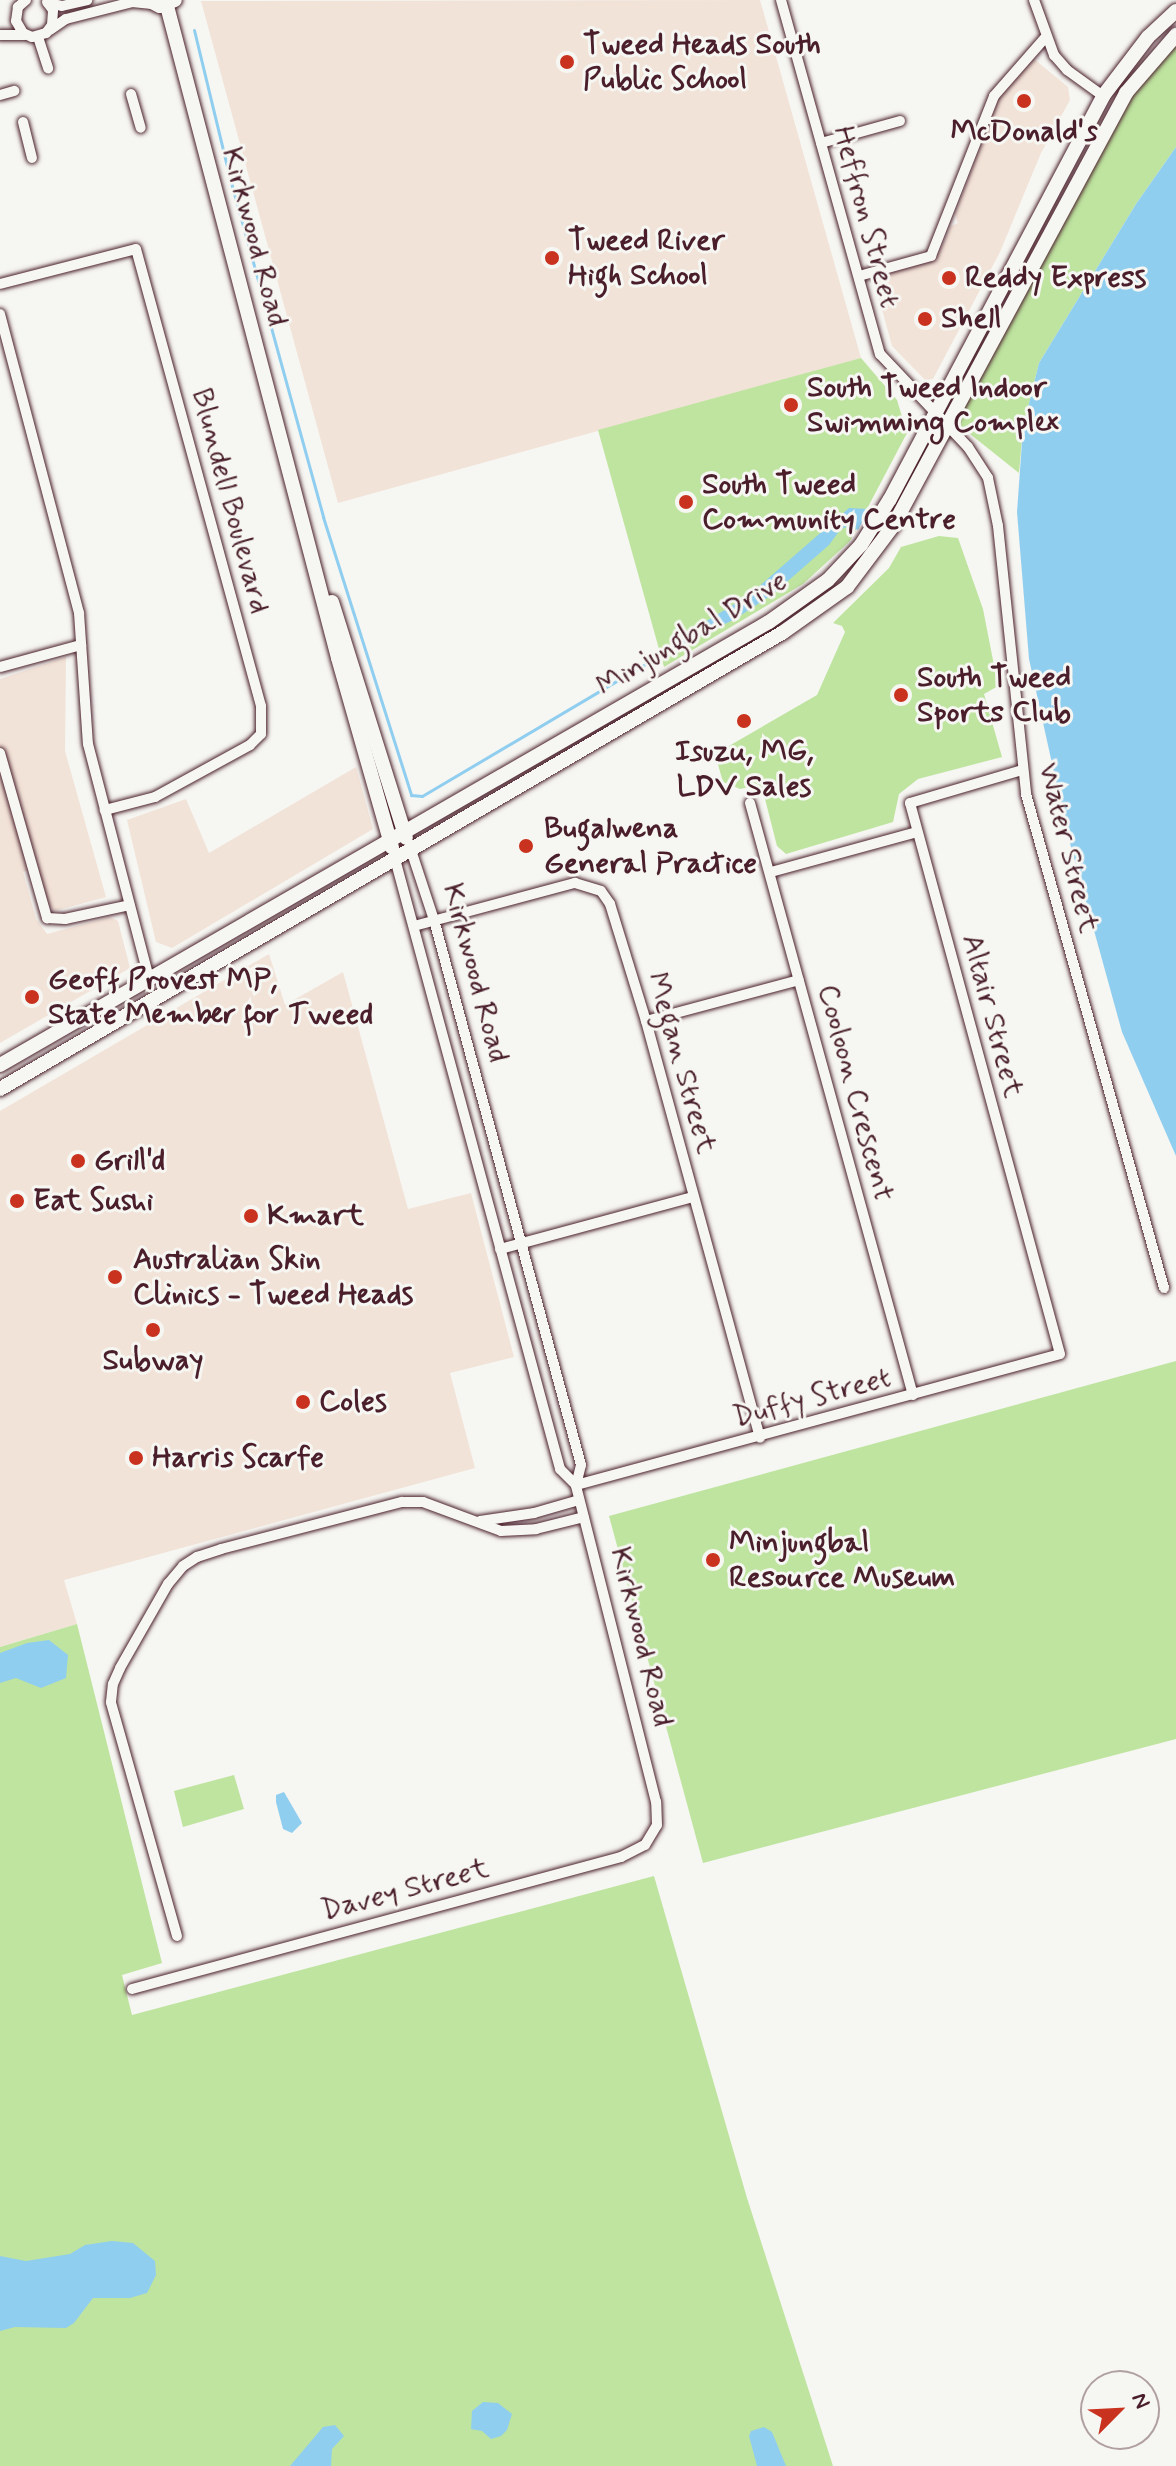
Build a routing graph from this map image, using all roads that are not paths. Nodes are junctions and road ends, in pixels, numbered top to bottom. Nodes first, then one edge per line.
1 (87, 0) edge
2 (781, 0) edge
3 (1034, 0) edge
4 (45, 1) edge
5 (161, 2) edge
6 (20, 5) edge
7 (1176, 11) edge
8 (50, 30) junction
9 (0, 32) edge
10 (1176, 35) edge
11 (33, 36) junction
12 (1045, 38) junction
13 (48, 68) dead end
14 (14, 91) dead end
15 (131, 94) dead end
16 (0, 95) edge
17 (1103, 96) junction
18 (900, 121) dead end
19 (23, 122) dead end
20 (141, 128) dead end
21 (821, 143) junction
22 (32, 158) dead end
23 (859, 276) junction
24 (0, 284) edge
25 (0, 314) edge
26 (940, 419) junction
27 (81, 645) junction
28 (0, 667) edge
29 (0, 753) edge
30 (1022, 770) junction
31 (750, 803) dead end
32 (105, 810) junction
33 (917, 832) junction
34 (397, 836) junction
35 (411, 850) junction
36 (395, 859) junction
37 (771, 872) junction
38 (130, 905) junction
39 (434, 920) junction
40 (414, 926) junction
41 (149, 979) junction
42 (799, 980) junction
43 (153, 1001) junction
44 (646, 1021) junction
45 (0, 1065) edge
46 (0, 1089) edge
47 (693, 1197) junction
48 (522, 1244) junction
49 (500, 1249) junction
50 (1164, 1288) dead end
51 (1060, 1354) joint
52 (913, 1395) junction
53 (760, 1438) junction
54 (576, 1485) junction
55 (579, 1500) junction
56 (584, 1517) junction
57 (478, 1521) junction
58 (656, 1802) joint
59 (177, 1936) dead end
60 (132, 1989) dead end

1 - 4 street
2 - 21 street, Heffron Street
3 - 12 street
4 - 8 street
5 - 8 street
5 - 34 main road, Kirkwood Road
6 - 9 street
6 - 11 street
7 - 17 main road, Minjungbal Drive
8 - 11 street
9 - 11 street
10 - 26 main road, Minjungbal Drive
11 - 13 street
12 - 17 street
12 - 23 street
14 - 16 street
15 - 20 street
17 - 26 main road, Minjungbal Drive
18 - 21 street
19 - 22 street
21 - 23 street, Heffron Street
23 - 26 street, Heffron Street
24 - 32 street, Blundell Boulevard
25 - 27 street
26 - 30 street, Water Street
26 - 34 main road, Minjungbal Drive
26 - 35 main road, Minjungbal Drive
27 - 28 street
27 - 32 street
29 - 38 street
30 - 33 street, Altair Street
30 - 50 street, Water Street
31 - 37 street, Cooloon Crescent
32 - 38 street
33 - 37 street
33 - 51 street, Altair Street
34 - 35 main road, Kirkwood Road
34 - 36 main road, Kirkwood Road
34 - 41 main road, Minjungbal Drive
35 - 36 main road, Minjungbal Drive
35 - 39 street, Kirkwood Road
36 - 40 street, Kirkwood Road
36 - 43 main road, Minjungbal Drive
37 - 42 street, Cooloon Crescent
38 - 41 street
39 - 40 street, Megan Street
39 - 44 street, Megan Street
39 - 48 street, Kirkwood Road
40 - 49 street, Kirkwood Road
41 - 43 main road
41 - 45 main road, Minjungbal Drive
42 - 44 street
42 - 52 street, Cooloon Crescent
43 - 46 main road, Minjungbal Drive
44 - 47 street, Megan Street
47 - 48 street
47 - 53 street, Megan Street
48 - 49 street
48 - 54 street, Kirkwood Road
49 - 54 street, Kirkwood Road
51 - 52 street, Duffy Street
52 - 53 street, Duffy Street
53 - 54 street, Duffy Street
54 - 55 street, Kirkwood Road
55 - 56 street, Kirkwood Road
55 - 57 street
56 - 57 street
56 - 58 street, Kirkwood Road
57 - 59 street
58 - 60 street, Davey Street

